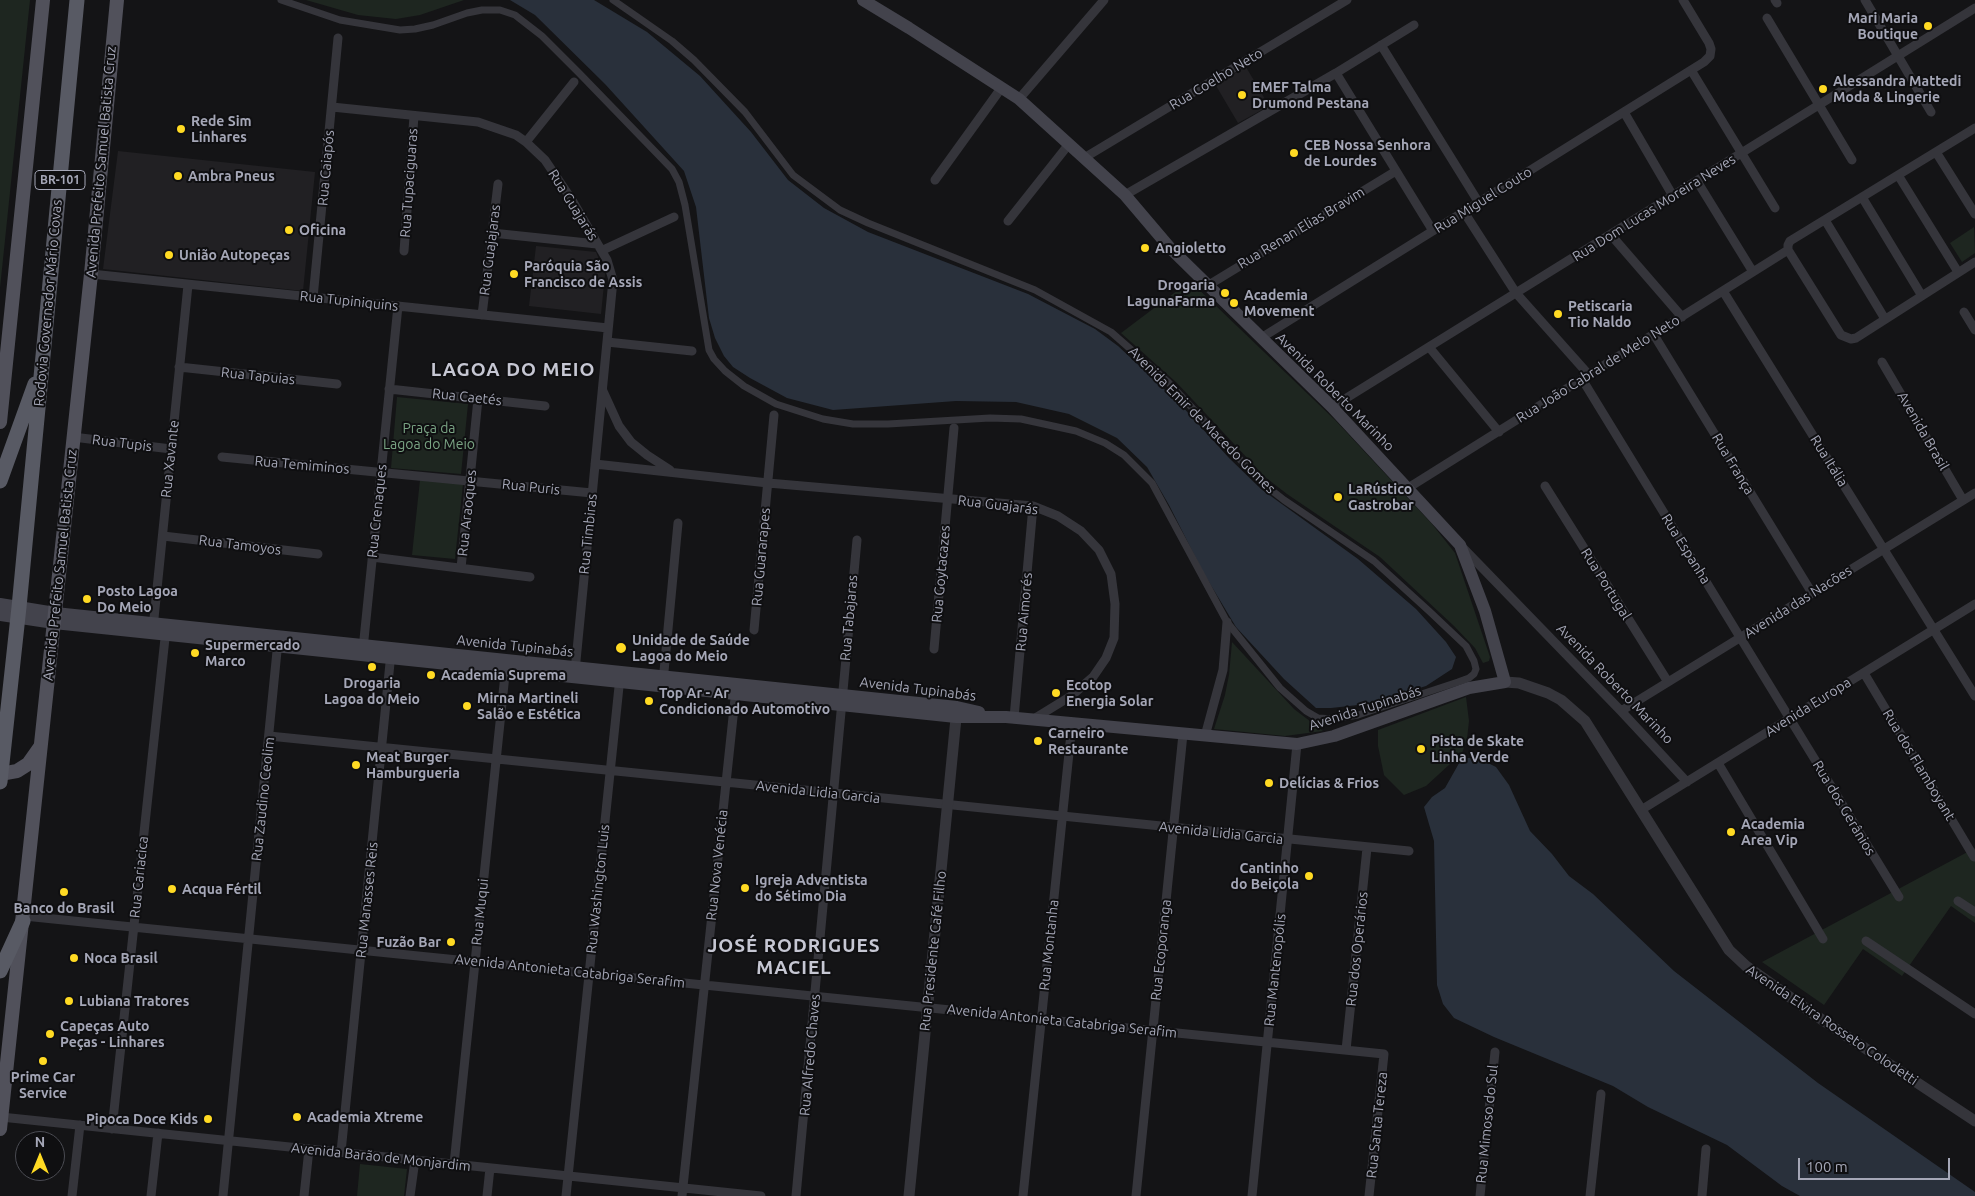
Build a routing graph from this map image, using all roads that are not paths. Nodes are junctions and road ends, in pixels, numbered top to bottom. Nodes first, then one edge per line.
1 (43, 0) edge
2 (77, 0) edge
3 (117, 0) edge
4 (281, 0) edge
5 (613, 0) edge
6 (863, 0) edge
7 (1104, 0) edge
8 (1347, 0) edge
9 (1683, 0) edge
10 (1865, 0) edge
11 (1970, 0) edge
12 (1975, 8) edge
13 (1767, 18) dead end
14 (1414, 25) dead end
15 (338, 38) dead end
16 (1381, 45) junction
17 (1898, 56) junction
18 (1691, 70) junction
19 (1336, 73) junction
20 (574, 82) dead end
21 (1002, 87) junction
22 (1019, 99) junction
23 (1819, 105) junction
24 (332, 107) junction
25 (1624, 112) junction
26 (1931, 112) dead end
27 (414, 116) junction
28 (1974, 131) edge
29 (526, 142) junction
30 (1069, 144) junction
31 (1936, 152) junction
32 (1742, 153) junction
33 (1084, 158) junction
34 (1852, 160) dead end
35 (1396, 171) junction
36 (1898, 175) junction
37 (935, 180) dead end
38 (1697, 181) junction
39 (498, 184) dead end
40 (1125, 195) junction
41 (1673, 196) junction
42 (1862, 197) junction
43 (1479, 202) junction
44 (1776, 208) dead end
45 (1464, 212) junction
46 (1975, 214) edge
47 (674, 217) dead end
48 (1825, 220) junction
49 (1008, 221) dead end
50 (1433, 231) junction
51 (492, 233) junction
52 (1611, 235) junction
53 (600, 247) junction
54 (404, 250) dead end
55 (1788, 250) junction
56 (1975, 262) edge
57 (1753, 272) junction
58 (1958, 272) junction
59 (91, 274) junction
60 (188, 285) junction
61 (1207, 286) junction
62 (1723, 291) junction
63 (1516, 293) junction
64 (1922, 296) junction
65 (314, 298) junction
66 (398, 306) junction
67 (1964, 312) dead end
68 (482, 315) junction
69 (1682, 317) junction
70 (1885, 319) junction
71 (608, 328) junction
72 (1975, 330) edge
73 (1654, 335) junction
74 (1261, 338) junction
75 (607, 342) junction
76 (1430, 347) junction
77 (692, 351) dead end
78 (43, 361) junction
79 (1882, 362) dead end
80 (180, 367) junction
81 (1586, 377) junction
82 (337, 384) dead end
83 (389, 389) junction
84 (603, 391) junction
85 (478, 399) junction
86 (545, 406) dead end
87 (1332, 407) junction
88 (774, 415) dead end
89 (0, 422) edge
90 (954, 428) dead end
91 (1499, 432) junction
92 (73, 437) junction
93 (171, 449) junction
94 (222, 458) dead end
95 (595, 464) junction
96 (381, 472) junction
97 (674, 473) junction
98 (0, 481) edge
99 (470, 481) junction
100 (768, 483) junction
101 (1545, 486) dead end
102 (1408, 488) junction
103 (592, 493) junction
104 (1975, 493) edge
105 (948, 498) junction
106 (1963, 500) junction
107 (1033, 506) junction
108 (678, 523) dead end
109 (162, 536) junction
110 (856, 540) dead end
111 (1460, 545) junction
112 (1884, 549) junction
113 (318, 554) dead end
114 (372, 557) junction
115 (461, 568) junction
116 (530, 577) dead end
117 (1812, 593) junction
118 (0, 604) edge
119 (1975, 604) edge
120 (19, 612) junction
121 (0, 615) edge
122 (54, 618) junction
123 (1227, 622) junction
124 (159, 629) junction
125 (754, 630) dead end
126 (1934, 630) junction
127 (1740, 637) junction
128 (278, 641) junction
129 (934, 649) dead end
130 (363, 650) junction
131 (391, 653) junction
132 (506, 665) junction
133 (575, 672) junction
134 (1864, 673) junction
135 (620, 677) junction
136 (663, 681) junction
137 (1505, 682) junction
138 (1668, 682) junction
139 (736, 689) junction
140 (1975, 696) edge
141 (842, 700) junction
142 (1621, 710) junction
143 (957, 712) junction
144 (1010, 718) junction
145 (1790, 718) junction
146 (1032, 720) junction
147 (1072, 724) junction
148 (1183, 734) junction
149 (269, 736) junction
150 (1205, 736) junction
151 (1297, 744) junction
152 (41, 746) junction
153 (382, 748) junction
154 (496, 760) junction
155 (1718, 764) junction
156 (610, 771) junction
157 (0, 777) edge
158 (1687, 782) junction
159 (726, 783) junction
160 (834, 794) junction
161 (948, 805) junction
162 (1642, 810) junction
163 (1062, 817) junction
164 (1173, 828) junction
165 (1288, 840) junction
166 (1367, 848) junction
167 (1409, 851) dead end
168 (1974, 858) edge
169 (1899, 897) dead end
170 (1958, 902) dead end
171 (1975, 912) edge
172 (23, 919) junction
173 (134, 927) junction
174 (249, 939) junction
175 (1823, 939) dead end
176 (1866, 941) dead end
177 (362, 950) junction
178 (475, 962) junction
179 (0, 970) edge
180 (589, 973) junction
181 (704, 985) junction
182 (815, 996) junction
183 (927, 1008) junction
184 (1975, 1014) edge
185 (1042, 1019) junction
186 (1153, 1030) junction
187 (1268, 1042) junction
188 (1346, 1050) junction
189 (1495, 1052) dead end
190 (1384, 1054) joint
191 (1601, 1094) dead end
192 (1975, 1121) edge
193 (1, 1123) edge
194 (80, 1125) junction
195 (112, 1129) junction
196 (158, 1133) junction
197 (229, 1141) junction
198 (309, 1149) junction
199 (1706, 1149) dead end
200 (341, 1152) junction
201 (414, 1160) junction
202 (454, 1164) junction
203 (490, 1168) junction
204 (568, 1176) junction
205 (682, 1192) edge
206 (72, 1196) edge
207 (151, 1196) edge
208 (223, 1196) edge
209 (304, 1196) edge
210 (410, 1196) edge
211 (487, 1196) edge
212 (566, 1196) edge
213 (756, 1196) edge
214 (796, 1196) edge
215 (908, 1196) edge
216 (1023, 1196) edge
217 (1136, 1196) edge
218 (1252, 1196) edge
219 (1369, 1196) edge
220 (1480, 1196) edge
221 (1590, 1196) edge
222 (1702, 1196) edge

1 - 89 main road
2 - 78 highway, Rodovia Governador Mário Covas / BR-101
3 - 59 main road, Avenida Prefeito Samuel Batista Cruz
4 - 123 street, Avenida Emir de Macedo Gomes
5 - 123 street, Avenida Emir de Macedo Gomes
6 - 21 main road, Avenida Roberto Marinho
7 - 22 street
8 - 33 street, Rua Coelho Neto
9 - 18 street, Rua Miguel Couto
10 - 17 street
11 - 12 street
12 - 17 street, Rua Dom Lucas Moreira Neves
13 - 23 street
14 - 16 street
15 - 24 street, Rua Caiapós
16 - 19 street
16 - 43 street
17 - 23 street, Rua Dom Lucas Moreira Neves
17 - 26 street
18 - 25 street, Rua Miguel Couto
18 - 32 street
19 - 35 street
19 - 40 street
20 - 29 street
21 - 22 main road, Avenida Roberto Marinho
21 - 37 street
22 - 30 main road, Avenida Roberto Marinho
23 - 32 street, Rua Dom Lucas Moreira Neves
23 - 34 street
24 - 27 street, Rua Guajarás
24 - 65 street, Rua Caiapós
25 - 41 street
25 - 43 street, Rua Miguel Couto
27 - 29 street, Rua Guajarás
27 - 54 street, Rua Tupaciguaras
28 - 31 street, Rua João Cabral de Melo Neto
29 - 53 street, Rua Guajarás
30 - 33 main road, Avenida Roberto Marinho
30 - 49 street
31 - 36 street, Rua João Cabral de Melo Neto
31 - 46 street
32 - 38 street, Rua Dom Lucas Moreira Neves
32 - 44 street
33 - 40 main road, Avenida Roberto Marinho
35 - 50 street
35 - 61 street, Rua Renan Elias Bravim
36 - 42 street, Rua João Cabral de Melo Neto
36 - 58 street
38 - 41 street, Rua Dom Lucas Moreira Neves
38 - 57 street
39 - 51 street, Rua Guajajaras
40 - 61 main road, Avenida Roberto Marinho
41 - 52 street, Rua Dom Lucas Moreira Neves
42 - 48 street, Rua João Cabral de Melo Neto
42 - 64 street
43 - 45 street, Rua Miguel Couto
45 - 50 street, Rua Miguel Couto
45 - 63 street, Rua Espanha
47 - 53 street
48 - 55 street, Rua João Cabral de Melo Neto
48 - 70 street
50 - 74 street, Rua Miguel Couto
51 - 53 street
51 - 68 street, Rua Guajajaras
52 - 63 street, Rua Dom Lucas Moreira Neves
52 - 69 street
53 - 71 street, Rua Guajarás
55 - 57 street, Rua João Cabral de Melo Neto
55 - 70 street
56 - 58 street
57 - 62 street, Rua João Cabral de Melo Neto
58 - 64 street
59 - 60 street, Rua Tupiniquins
59 - 92 main road, Avenida Prefeito Samuel Batista Cruz
60 - 65 street, Rua Tupiniquins
60 - 80 street, Rua Xavante
61 - 74 main road, Avenida Roberto Marinho
62 - 69 street, Rua João Cabral de Melo Neto
62 - 112 street, Rua Itália
63 - 76 street, Rua Dom Lucas Moreira Neves
63 - 81 street, Rua Espanha
64 - 70 street
65 - 66 street, Rua Tupiniquins
66 - 68 street, Rua Tupiniquins
66 - 83 street, Rua Crenaques
67 - 72 street
68 - 71 street, Rua Tupiniquins
69 - 73 street, Rua João Cabral de Melo Neto
71 - 75 street, Rua Guajarás
73 - 81 street, Rua João Cabral de Melo Neto
73 - 117 street, Rua França
74 - 87 main road, Avenida Roberto Marinho
75 - 77 street
75 - 84 street, Rua Guajarás
76 - 87 street, Rua Dom Lucas Moreira Neves
76 - 91 street
78 - 98 highway
78 - 120 highway, Rodovia Governador Mário Covas / BR-101
79 - 106 street, Avenida Brasil
80 - 82 street, Rua Tapuias
80 - 93 street, Rua Xavante
81 - 91 street, Rua João Cabral de Melo Neto
81 - 127 street, Rua Espanha
83 - 85 street, Rua Caetés
83 - 96 street, Rua Crenaques
84 - 95 street, Rua Timbiras
84 - 97 street, Rua Guajarás
85 - 86 street, Rua Caetés
85 - 99 street, Rua Araoques
87 - 102 main road, Avenida Roberto Marinho
88 - 100 street, Rua Guararapes
90 - 105 street, Rua Goytacazes
91 - 102 street, Rua João Cabral de Melo Neto
92 - 93 street, Rua Tupis
92 - 122 main road, Avenida Prefeito Samuel Batista Cruz
93 - 109 street, Rua Xavante
94 - 96 street, Rua Temiminos
95 - 97 street, Rua Guajarás
95 - 103 street, Rua Timbiras
96 - 99 street, Rua Temiminos
96 - 114 street, Rua Crenaques
97 - 100 street, Rua Guajarás
99 - 103 street, Rua Puris
99 - 115 street, Rua Araoques
100 - 105 street, Rua Guajarás
100 - 125 street, Rua Guararapes
101 - 138 street, Rua Portugal
102 - 111 main road, Avenida Roberto Marinho
103 - 133 street, Rua Timbiras
104 - 106 street, Avenida das Nacões
105 - 107 street, Rua Guajarás
105 - 129 street, Rua Goytacazes
106 - 112 street, Avenida das Nacões
107 - 144 street, Rua Aimorés
107 - 146 street, Rua Guajarás
108 - 136 street
109 - 113 street, Rua Tamoyos
109 - 124 street, Rua Xavante
110 - 141 street, Rua Tabajaras
111 - 137 main road
111 - 142 street, Avenida Roberto Marinho
112 - 117 street, Avenida das Nacões
112 - 126 street, Rua Itália
114 - 115 street
114 - 130 street, Rua Crenaques
115 - 116 street
117 - 127 street, Avenida das Nacões
118 - 120 main road
119 - 126 street, Avenida Europa
120 - 121 main road
120 - 122 main road, Avenida Tupinabás
120 - 157 highway, Rodovia Governador Mário Covas / BR-101
122 - 124 main road, Avenida Tupinabás
122 - 152 main road, Avenida Prefeito Samuel Batista Cruz
123 - 150 street
124 - 128 main road, Avenida Tupinabás
124 - 173 street, Rua Cariacica
126 - 134 street, Avenida Europa
126 - 140 street, Rua Itália
127 - 138 street, Avenida das Nacões
127 - 145 street, Rua Espanha
128 - 130 main road, Avenida Tupinabás
128 - 149 street, Rua Zaudino Ceolim
130 - 131 main road, Avenida Tupinabás
131 - 132 main road, Avenida Tupinabás
131 - 153 street, Rua Manasses Reis
132 - 133 main road, Avenida Tupinabás
132 - 154 street, Rua Muqui
133 - 135 main road, Avenida Tupinabás
134 - 145 street, Avenida Europa
134 - 168 street, Rua dos Flamboyant
135 - 136 main road, Avenida Tupinabás
135 - 156 street, Rua Washington Luis
136 - 139 main road, Avenida Tupinabás
137 - 151 main road, Avenida Tupinabás
137 - 162 street, Avenida Tupinabás
138 - 142 street, Avenida das Nacões
139 - 141 main road, Avenida Tupinabás
139 - 159 street, Rua Nova Venécia
141 - 143 main road, Avenida Tupinabás
141 - 160 street, Rua Alfredo Chaves
142 - 158 street, Avenida Roberto Marinho
143 - 144 main road, Avenida Tupinabás
143 - 161 street, Rua Presidente Café Filho
144 - 146 main road, Avenida Tupinabás
145 - 155 street, Avenida Europa
145 - 169 street, Rua dos Gerânios
146 - 147 main road, Avenida Tupinabás
147 - 148 main road, Avenida Tupinabás
147 - 163 street, Rua Montanha
148 - 150 main road, Avenida Tupinabás
148 - 164 street, Rua Ecoporanga
149 - 153 street, Avenida Lidia Garcia
149 - 174 street, Rua Zaudino Ceolim
150 - 151 main road, Avenida Tupinabás
151 - 165 street, Rua Mantenopólis
152 - 157 main road
152 - 172 main road, Avenida Prefeito Samuel Batista Cruz
153 - 154 street, Avenida Lidia Garcia
153 - 177 street, Rua Manasses Reis
154 - 156 street, Avenida Lidia Garcia
154 - 178 street, Rua Muqui
155 - 158 street, Avenida Europa
155 - 175 street
156 - 159 street, Avenida Lidia Garcia
156 - 180 street, Rua Washington Luis
158 - 162 street, Avenida Europa
159 - 160 street, Avenida Lidia Garcia
159 - 181 street, Rua Nova Venécia
160 - 161 street, Avenida Lidia Garcia
160 - 182 street, Rua Alfredo Chaves
161 - 163 street, Avenida Lidia Garcia
161 - 183 street, Rua Presidente Café Filho
162 - 192 street, Avenida Elvira Rosseto Colodetti
163 - 164 street, Avenida Lidia Garcia
163 - 185 street, Rua Montanha
164 - 165 street, Avenida Lidia Garcia
164 - 186 street, Rua Ecoporanga
165 - 166 street, Avenida Lidia Garcia
165 - 187 street, Rua Mantenopólis
166 - 167 street, Avenida Lidia Garcia
166 - 188 street, Rua dos Operários
170 - 171 street
172 - 173 street, Avenida Antonieta Catabriga Serafim
172 - 179 highway
172 - 193 main road, Avenida Prefeito Samuel Batista Cruz
173 - 174 street, Avenida Antonieta Catabriga Serafim
173 - 195 street, Rua Cariacica
174 - 177 street, Avenida Antonieta Catabriga Serafim
174 - 197 street, Rua Zaudino Ceolim
176 - 184 street
177 - 178 street, Avenida Antonieta Catabriga Serafim
177 - 200 street, Rua Manasses Reis
178 - 180 street, Avenida Antonieta Catabriga Serafim
178 - 202 street, Rua Muqui
180 - 181 street, Avenida Antonieta Catabriga Serafim
180 - 204 street, Rua Washington Luis
181 - 182 street, Avenida Antonieta Catabriga Serafim
181 - 205 street, Rua Nova Venécia
182 - 183 street, Avenida Antonieta Catabriga Serafim
182 - 214 street, Rua Alfredo Chaves
183 - 185 street, Avenida Antonieta Catabriga Serafim
183 - 215 street, Rua Presidente Café Filho
185 - 186 street, Avenida Antonieta Catabriga Serafim
185 - 216 street, Rua Montanha
186 - 187 street, Avenida Antonieta Catabriga Serafim
186 - 217 street, Rua Ecoporanga
187 - 188 street, Avenida Antonieta Catabriga Serafim
187 - 218 street, Rua Mantenopólis
188 - 190 street, Avenida Antonieta Catabriga Serafim
189 - 220 street, Rua Mimoso do Sul
190 - 219 street, Rua Santa Tereza
191 - 221 street
193 - 194 street, Avenida Barão de Monjardim
194 - 195 street, Avenida Barão de Monjardim
194 - 206 street
195 - 196 street, Avenida Barão de Monjardim
196 - 197 street, Avenida Barão de Monjardim
196 - 207 street
197 - 198 street, Avenida Barão de Monjardim
197 - 208 street, Rua Zaudino Ceolim
198 - 200 street, Avenida Barão de Monjardim
198 - 209 street
199 - 222 street
200 - 201 street, Avenida Barão de Monjardim
201 - 202 street, Avenida Barão de Monjardim
201 - 210 street
202 - 203 street, Avenida Barão de Monjardim
203 - 204 street, Avenida Barão de Monjardim
203 - 211 street
204 - 205 street, Avenida Barão de Monjardim
204 - 212 street, Rua Washington Luis
205 - 213 street, Avenida Barão de Monjardim

